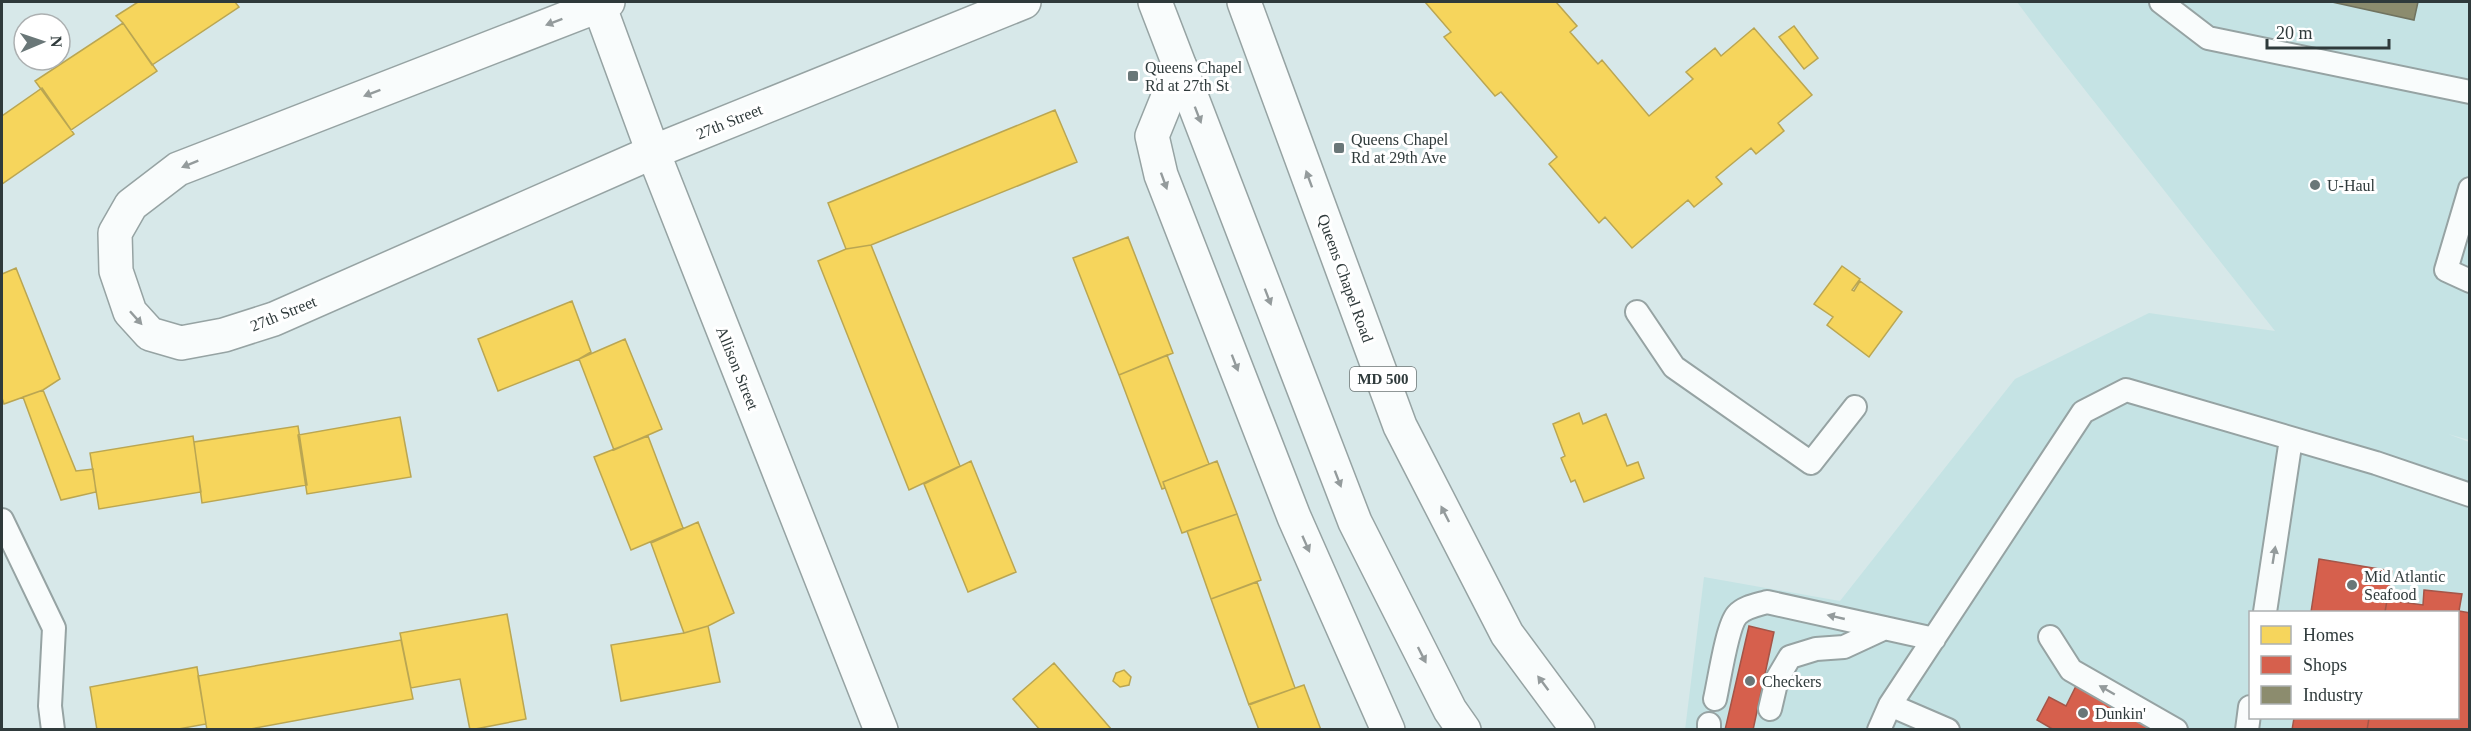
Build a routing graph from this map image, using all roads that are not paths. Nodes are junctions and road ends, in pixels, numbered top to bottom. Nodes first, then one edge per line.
1 (1024, 2) edge
2 (1155, 2) edge
3 (1244, 2) edge
4 (2161, 2) edge
5 (604, 3) edge
6 (1180, 67) junction
7 (2469, 92) edge
8 (652, 152) junction
9 (2469, 189) edge
10 (2469, 281) edge
11 (1637, 312) dead end
12 (1855, 407) dead end
13 (2291, 439) junction
14 (2469, 495) edge
15 (2, 520) edge
16 (2265, 611) edge
17 (1885, 628) junction
18 (2050, 637) dead end
19 (1934, 639) junction
20 (1715, 699) dead end
21 (1890, 705) junction
22 (1770, 709) dead end
23 (53, 729) edge
24 (881, 729) edge
25 (1388, 729) edge
26 (1464, 729) edge
27 (1578, 729) edge
28 (1879, 729) edge
29 (1948, 729) edge
30 (2176, 729) edge

1 - 8 street, 27th Street
2 - 6 street
27 -> 3 street, Queens Chapel Road / MD 500
4 - 7 lane
5 - 8 street, Allison Street
5 -> 8 street, 27th Street
6 -> 25 street
6 -> 26 street
8 - 24 street, Allison Street
9 - 10 lane
11 - 12 lane
13 - 14 lane
16 -> 13 lane
13 - 19 lane
15 - 23 lane
17 - 19 lane
17 -> 20 lane
17 - 22 lane
30 -> 18 lane
19 - 21 lane
21 - 28 lane
21 - 29 lane

